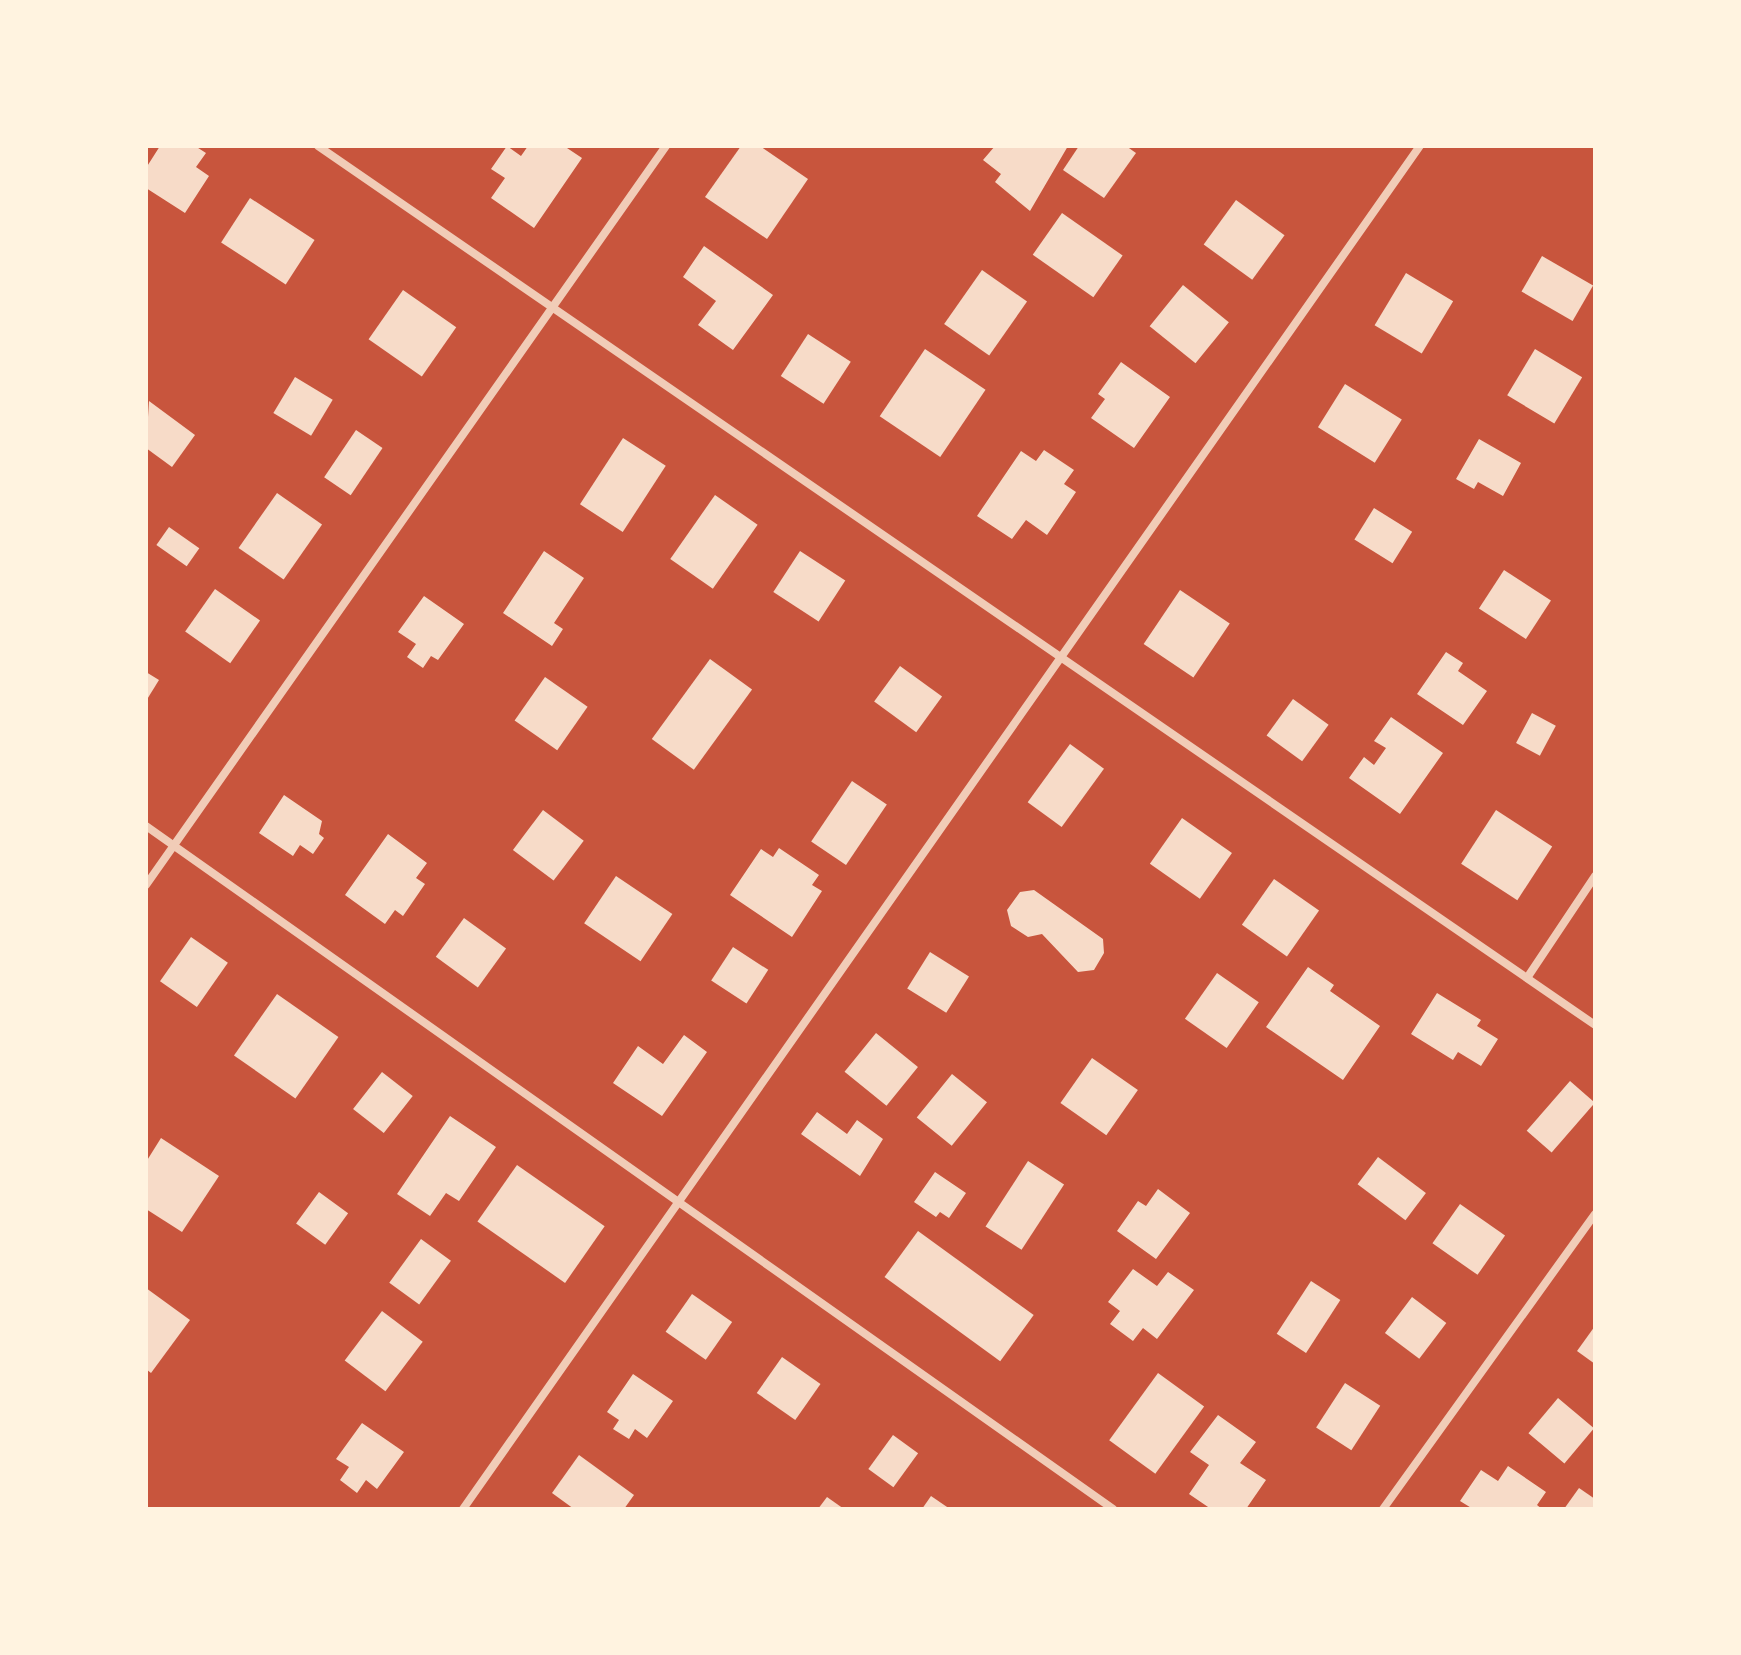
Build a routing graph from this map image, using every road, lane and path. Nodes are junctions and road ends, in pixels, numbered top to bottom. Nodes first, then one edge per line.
1 (318, 146) edge
2 (666, 146) edge
3 (1420, 146) edge
4 (550, 308) junction
5 (1064, 658) junction
6 (146, 826) edge
7 (174, 845) junction
8 (1595, 876) edge
9 (146, 885) edge
10 (1527, 978) junction
11 (1595, 1025) edge
12 (679, 1203) junction
13 (1595, 1214) edge
14 (463, 1509) edge
15 (1113, 1509) edge
16 (1383, 1509) edge

1 - 4 street
2 - 4 street
3 - 5 street
4 - 5 street
4 - 7 street
5 - 10 street
5 - 12 street
6 - 7 street
7 - 9 street
7 - 12 street
8 - 10 street
10 - 11 street
12 - 14 street
12 - 15 street
13 - 16 street

